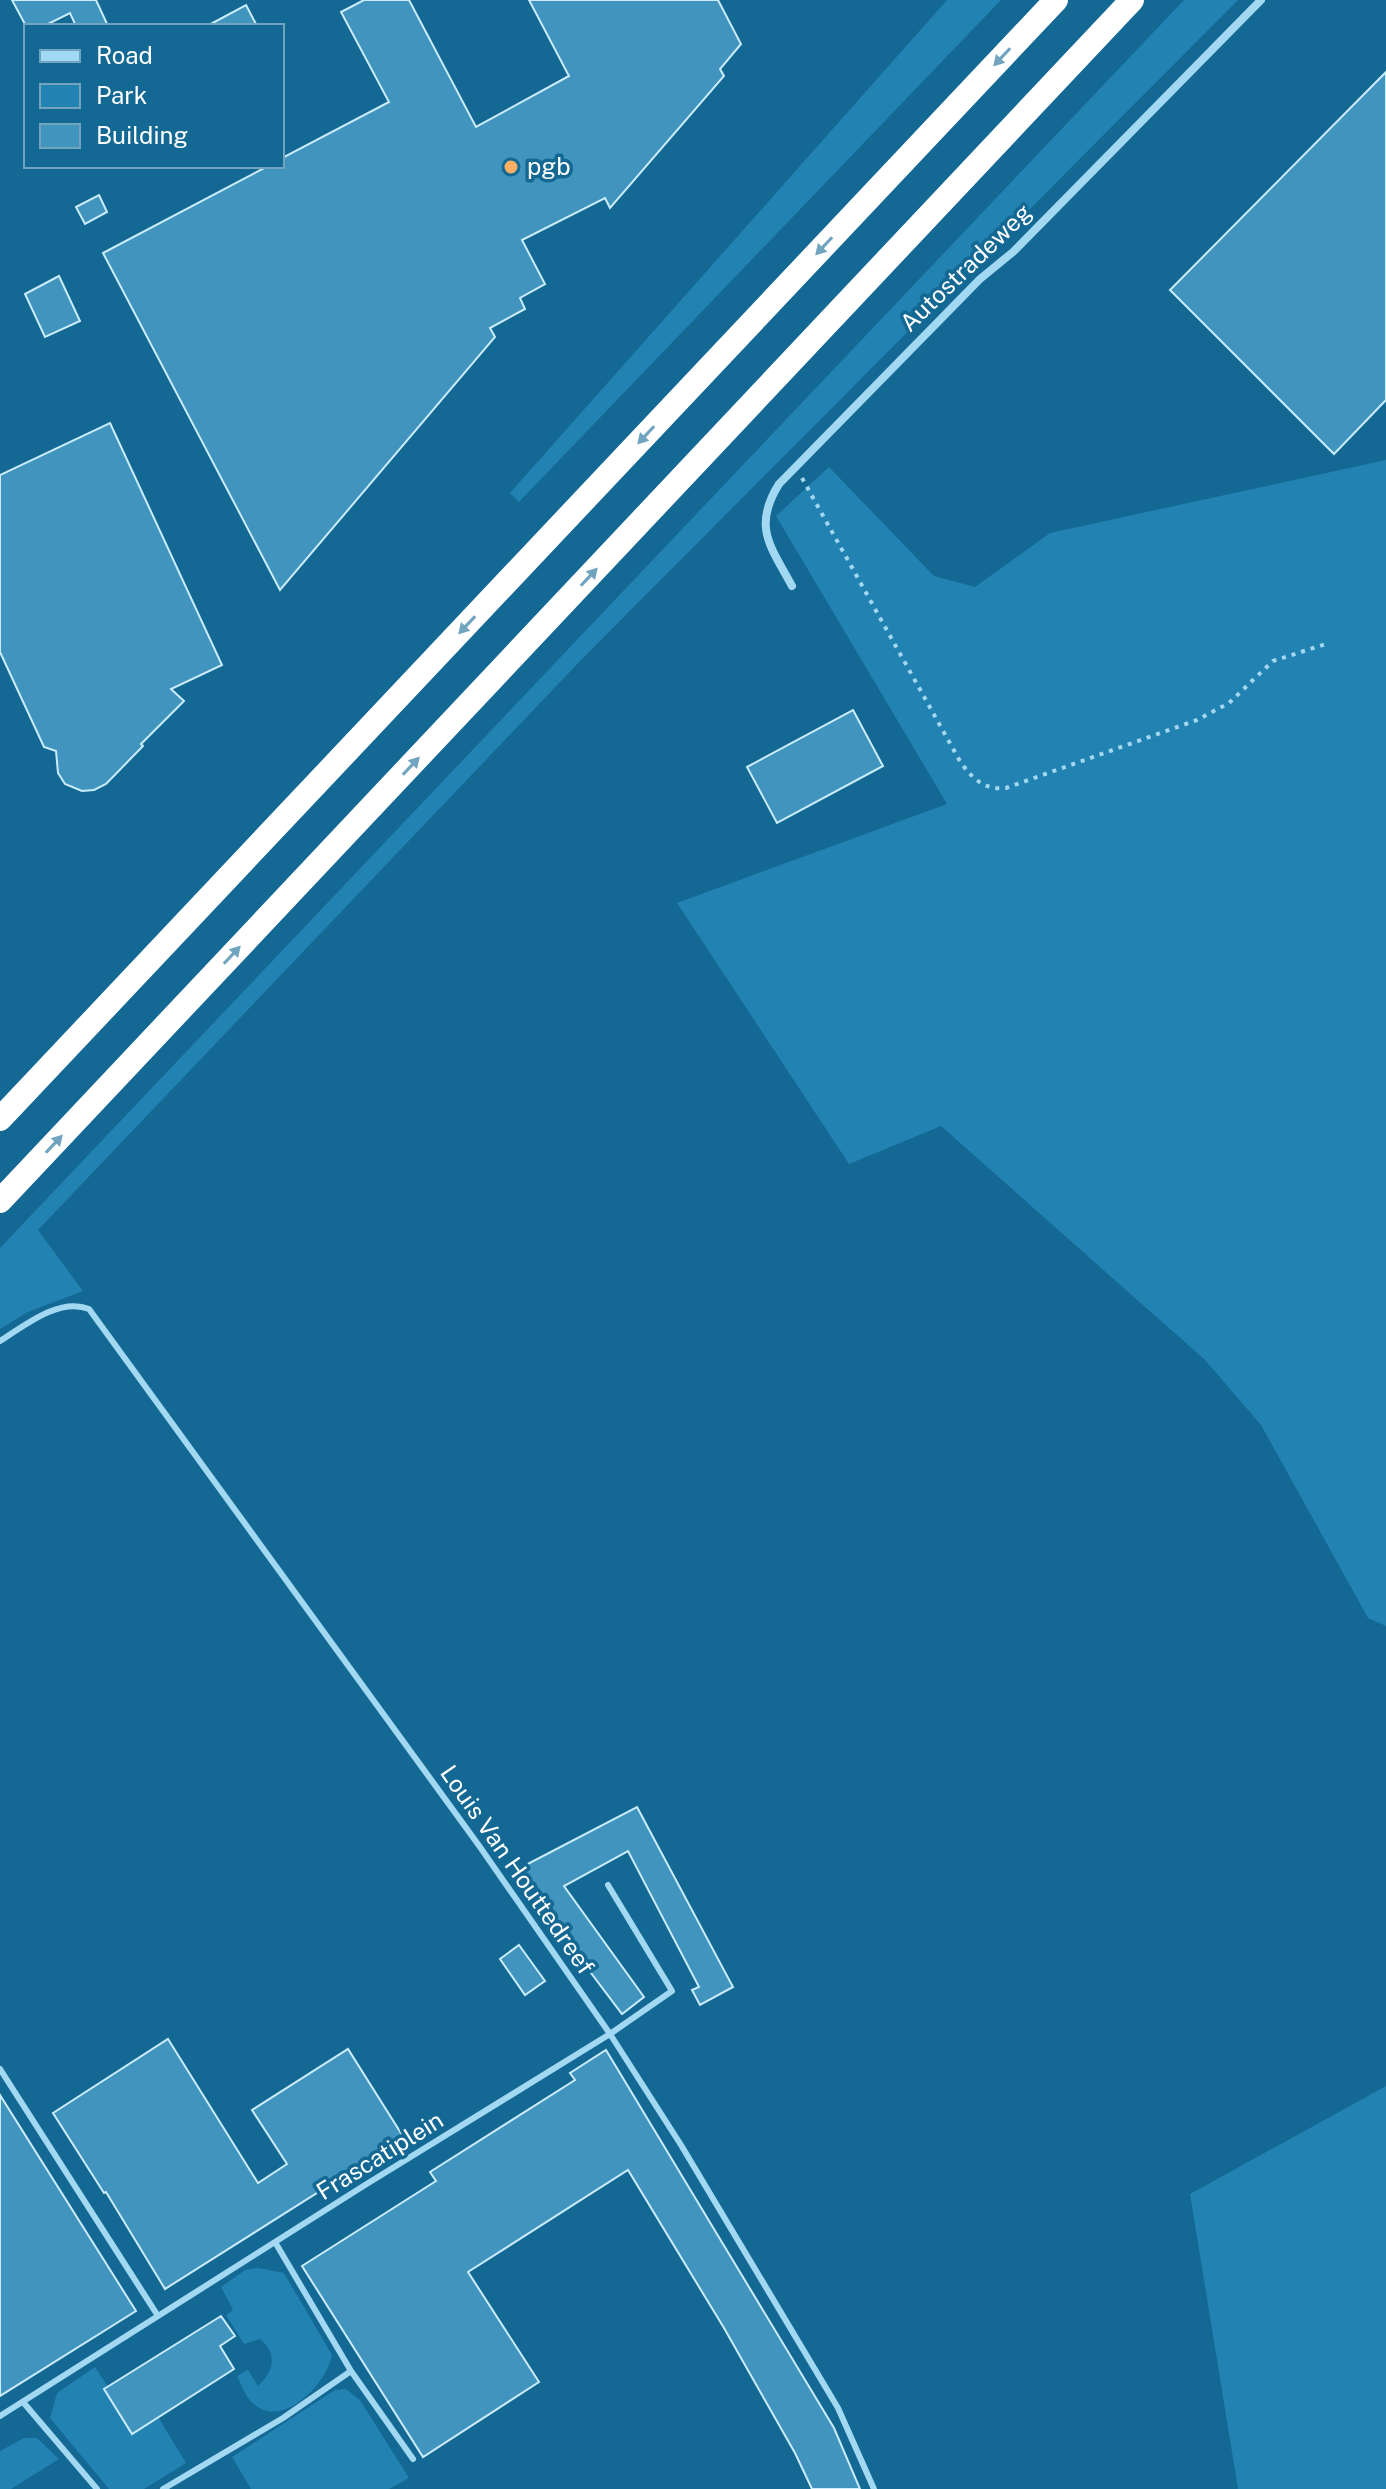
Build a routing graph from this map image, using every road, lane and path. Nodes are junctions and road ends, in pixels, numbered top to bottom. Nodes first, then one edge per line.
1 (1056, 0) edge
2 (1132, 0) edge
3 (1261, 0) edge
4 (801, 478) dead end
5 (792, 586) dead end
6 (1326, 644) dead end
7 (0, 1119) edge
8 (0, 1201) edge
9 (0, 1341) edge
10 (608, 1885) dead end
11 (610, 2034) junction
12 (0, 2069) edge
13 (275, 2242) junction
14 (158, 2316) junction
15 (351, 2371) junction
16 (23, 2402) junction
17 (0, 2416) edge
18 (413, 2459) dead end
19 (97, 2489) edge
20 (163, 2489) edge
21 (874, 2489) edge

1 -> 7 highway
8 -> 2 highway
3 - 5 street, Autostradeweg
4 - 6 path
9 - 11 lane, Louis Van Houttedreef
10 - 11 lane, Frascatiplein
11 - 13 lane, Frascatiplein
11 - 21 lane, Louis Van Houttedreef
12 - 14 lane
13 - 14 lane, Frascatiplein
13 - 15 lane
14 - 16 lane, Frascatiplein
15 - 18 lane
15 - 20 lane
16 - 17 lane, Frascatiplein
16 - 19 lane

